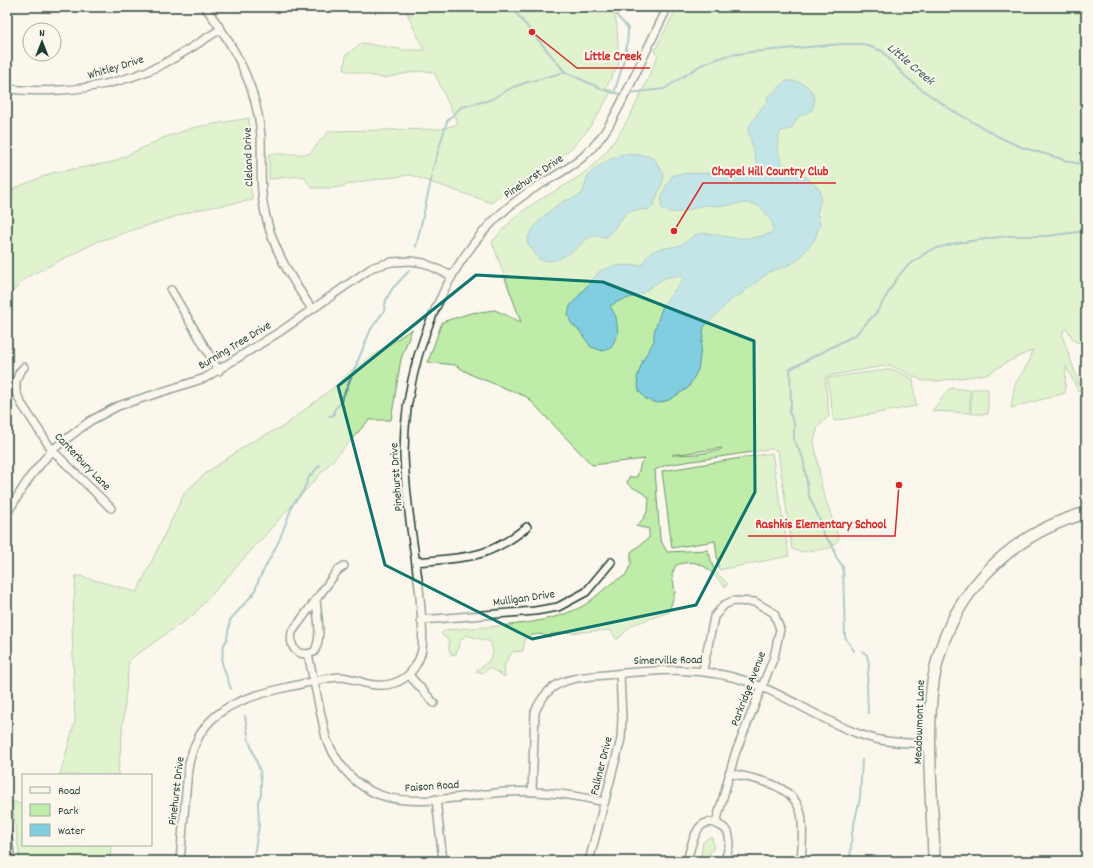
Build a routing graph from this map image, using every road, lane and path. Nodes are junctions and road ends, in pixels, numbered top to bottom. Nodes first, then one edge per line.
1 (205, 7) edge
2 (668, 7) edge
3 (221, 28) junction
4 (7, 90) edge
5 (452, 276) junction
6 (171, 290) dead end
7 (312, 308) junction
8 (24, 367) dead end
9 (219, 371) junction
10 (52, 450) junction
11 (111, 508) dead end
12 (7, 513) edge
13 (1086, 513) edge
14 (527, 527) dead end
15 (416, 562) junction
16 (612, 562) dead end
17 (344, 566) dead end
18 (316, 600) junction
19 (421, 620) junction
20 (308, 654) junction
21 (703, 670) junction
22 (409, 674) junction
23 (620, 674) junction
24 (314, 682) junction
25 (762, 687) junction
26 (434, 703) dead end
27 (931, 744) junction
28 (729, 773) junction
29 (532, 792) junction
30 (436, 798) junction
31 (605, 802) junction
32 (716, 823) junction
33 (7, 831) edge
34 (11, 861) edge
35 (180, 861) edge
36 (442, 861) edge
37 (589, 861) edge
38 (687, 861) edge
39 (725, 861) edge
40 (801, 861) edge
41 (934, 861) edge

1 - 3 street, Cleland Drive
2 - 5 street, Pinehurst Drive
3 - 4 street, Whitley Drive
3 - 7 street, Cleland Drive
5 - 7 street, Burning Tree Drive
5 - 15 street, Pinehurst Drive
6 - 9 street
7 - 9 street, Burning Tree Drive
8 - 10 street, Canterbury Lane
9 - 10 street, Burning Tree Drive
10 - 11 street, Canterbury Lane
10 - 12 street, Burning Tree Drive
13 - 27 street, Meadowmont Lane
14 - 15 street
15 - 19 street, Pinehurst Drive
16 - 19 street, Mulligan Drive
17 - 18 street
18 - 20 street
18 - 20 street
19 - 22 street, Pinehurst Drive
20 - 24 street, Faison Road
21 - 23 street, Simerville Road
21 - 25 street, Simerville Road
21 - 25 street, Parkridge Avenue
22 - 24 street, Pinehurst Drive
22 - 26 street
23 - 29 street, Simerville Road
23 - 31 street, Falkner Drive
24 - 30 street, Faison Road
24 - 35 street, Pinehurst Drive
25 - 27 street, Simerville Road
25 - 28 street, Parkridge Avenue
27 - 41 street, Meadowmont Lane
28 - 32 street, Parkridge Avenue
28 - 40 street
29 - 30 street, Faison Road
29 - 31 street, Faison Road
30 - 36 street
31 - 37 street, Falkner Drive
32 - 38 street
32 - 39 street
33 - 34 street

